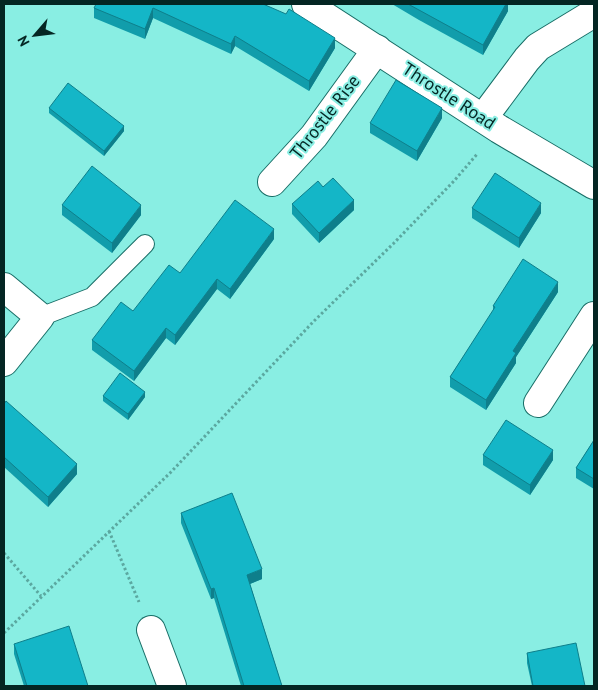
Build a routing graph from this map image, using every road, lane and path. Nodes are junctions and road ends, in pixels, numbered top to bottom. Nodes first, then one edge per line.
1 (306, 4) edge
2 (594, 13) edge
3 (376, 49) junction
4 (491, 124) junction
5 (272, 182) dead end
6 (594, 185) edge
7 (145, 244) dead end
8 (4, 287) edge
9 (594, 316) edge
10 (40, 317) junction
11 (4, 362) edge
12 (538, 403) dead end
13 (109, 531) junction
14 (4, 553) edge
15 (41, 596) junction
16 (151, 630) joint
17 (4, 633) edge
18 (172, 686) edge

1 - 3 street, Throstle Road
2 - 4 street
3 - 4 street, Throstle Road
3 - 5 street, Throstle Rise
4 - 6 street, Throstle Road
4 - 13 path
7 - 10 lane
8 - 10 street
9 - 12 street
10 - 11 street
13 - 15 path
13 - 16 path
14 - 15 path
15 - 17 path
16 - 18 street

